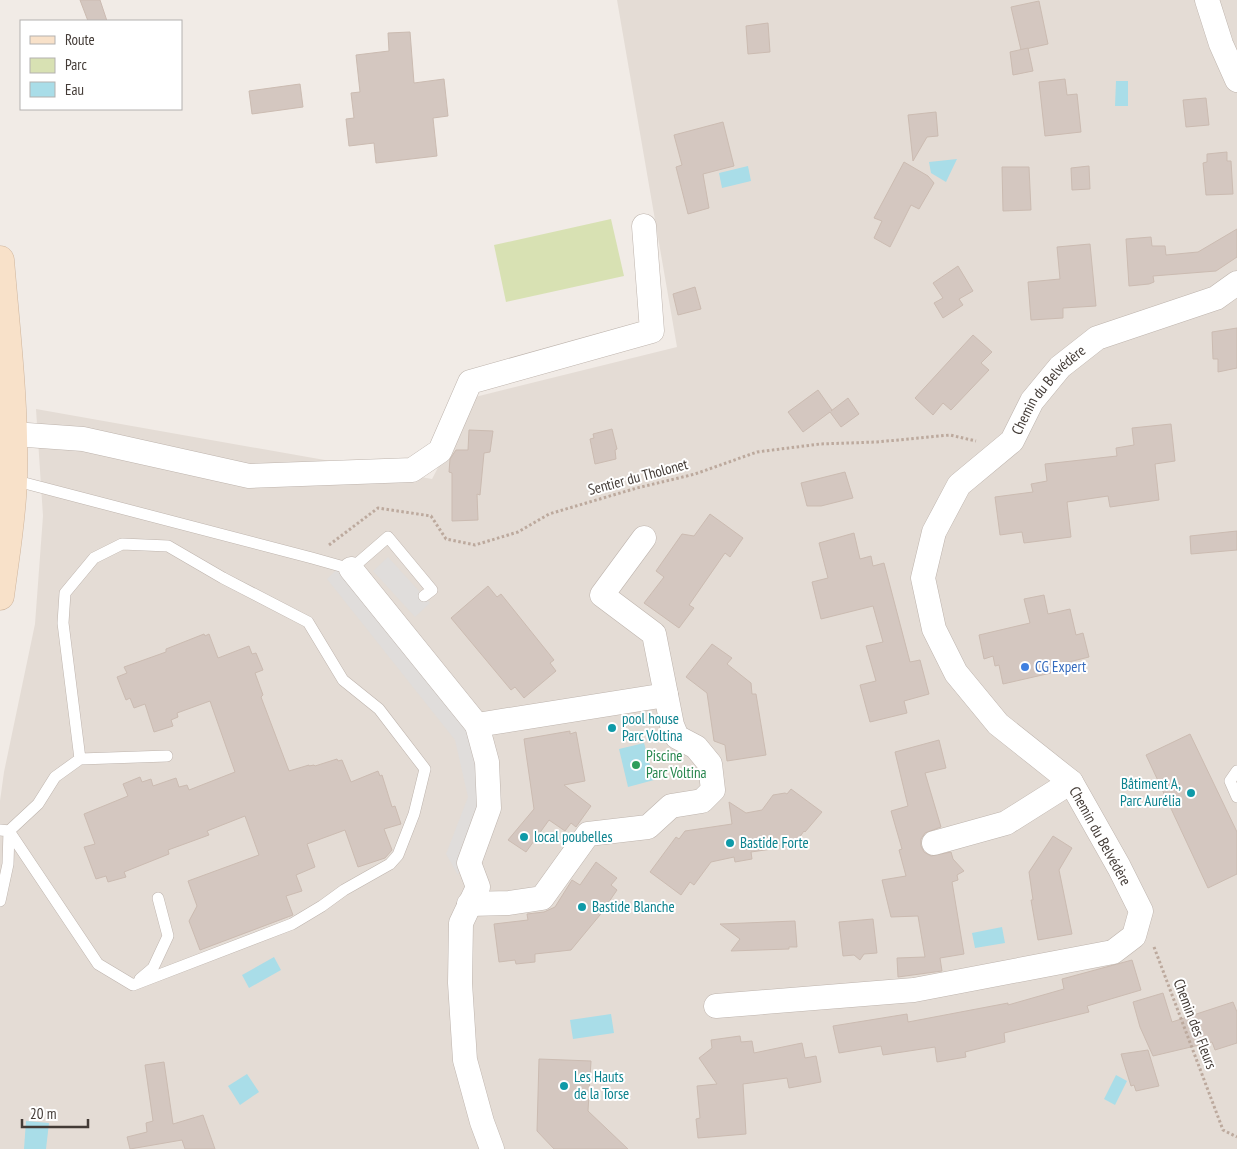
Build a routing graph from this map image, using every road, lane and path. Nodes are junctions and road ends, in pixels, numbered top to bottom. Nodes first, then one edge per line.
1 (1207, 0) edge
2 (1237, 80) edge
3 (644, 226) dead end
4 (0, 260) edge
5 (1237, 284) edge
6 (13, 434) junction
7 (1004, 448) junction
8 (13, 480) junction
9 (644, 538) dead end
10 (312, 558) junction
11 (351, 570) junction
12 (0, 596) edge
13 (424, 596) dead end
14 (666, 695) junction
15 (477, 725) junction
16 (167, 756) dead end
17 (80, 759) junction
18 (1237, 772) edge
19 (1071, 782) junction
20 (1237, 797) edge
21 (4, 831) edge
22 (934, 843) dead end
23 (158, 898) dead end
24 (0, 901) edge
25 (469, 904) junction
26 (1141, 911) junction
27 (133, 985) junction
28 (716, 1006) dead end
29 (1237, 1137) edge
30 (492, 1149) edge

1 - 2 street
3 - 6 street
4 - 6 street
5 - 7 street, Chemin du Belvédère
6 - 8 street
7 - 10 path, Sentier du Tholonet
7 - 19 street, Chemin du Belvédère
8 - 10 lane
8 - 12 street
9 - 14 street
10 - 11 lane
11 - 13 lane
11 - 15 street
14 - 15 street
14 - 25 street
15 - 25 street
16 - 17 lane
17 - 21 lane
17 - 27 lane
18 - 20 lane
19 - 22 street
19 - 26 street, Chemin du Belvédère
21 - 24 lane
21 - 27 lane
23 - 27 lane
25 - 30 street
26 - 28 street
26 - 29 path, Chemin des Fleurs

